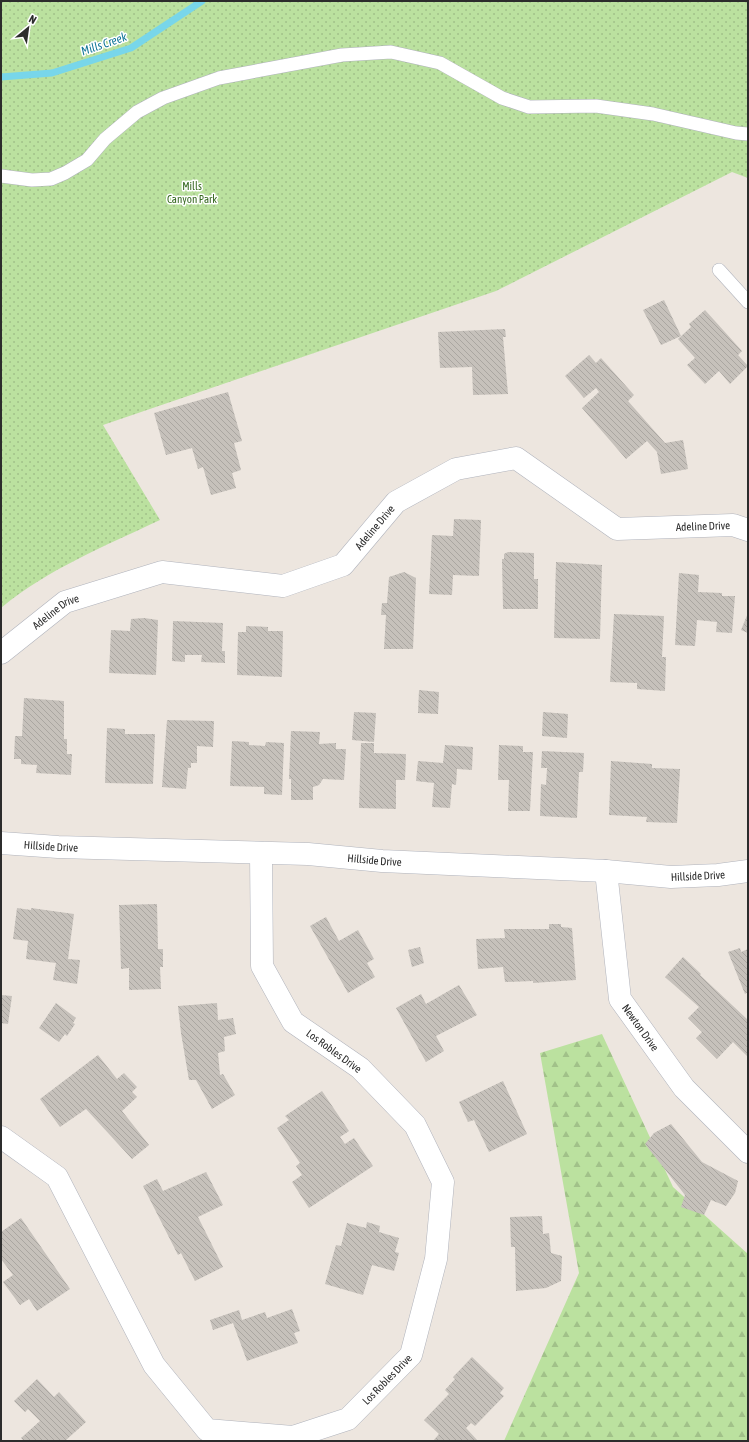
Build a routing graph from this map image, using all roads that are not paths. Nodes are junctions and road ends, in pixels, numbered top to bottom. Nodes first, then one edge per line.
1 (748, 134) edge
2 (1, 176) edge
3 (719, 270) dead end
4 (748, 302) edge
5 (748, 530) edge
6 (1, 653) edge
7 (1, 843) edge
8 (261, 853) junction
9 (606, 871) junction
10 (748, 871) edge
11 (1, 1137) edge
12 (748, 1152) edge

1 - 2 lane
3 - 4 lane
5 - 6 street, Adeline Drive
7 - 8 street, Hillside Drive
8 - 9 street, Hillside Drive
8 - 11 street, Los Robles Drive
9 - 10 street, Hillside Drive
9 - 12 street, Newton Drive

